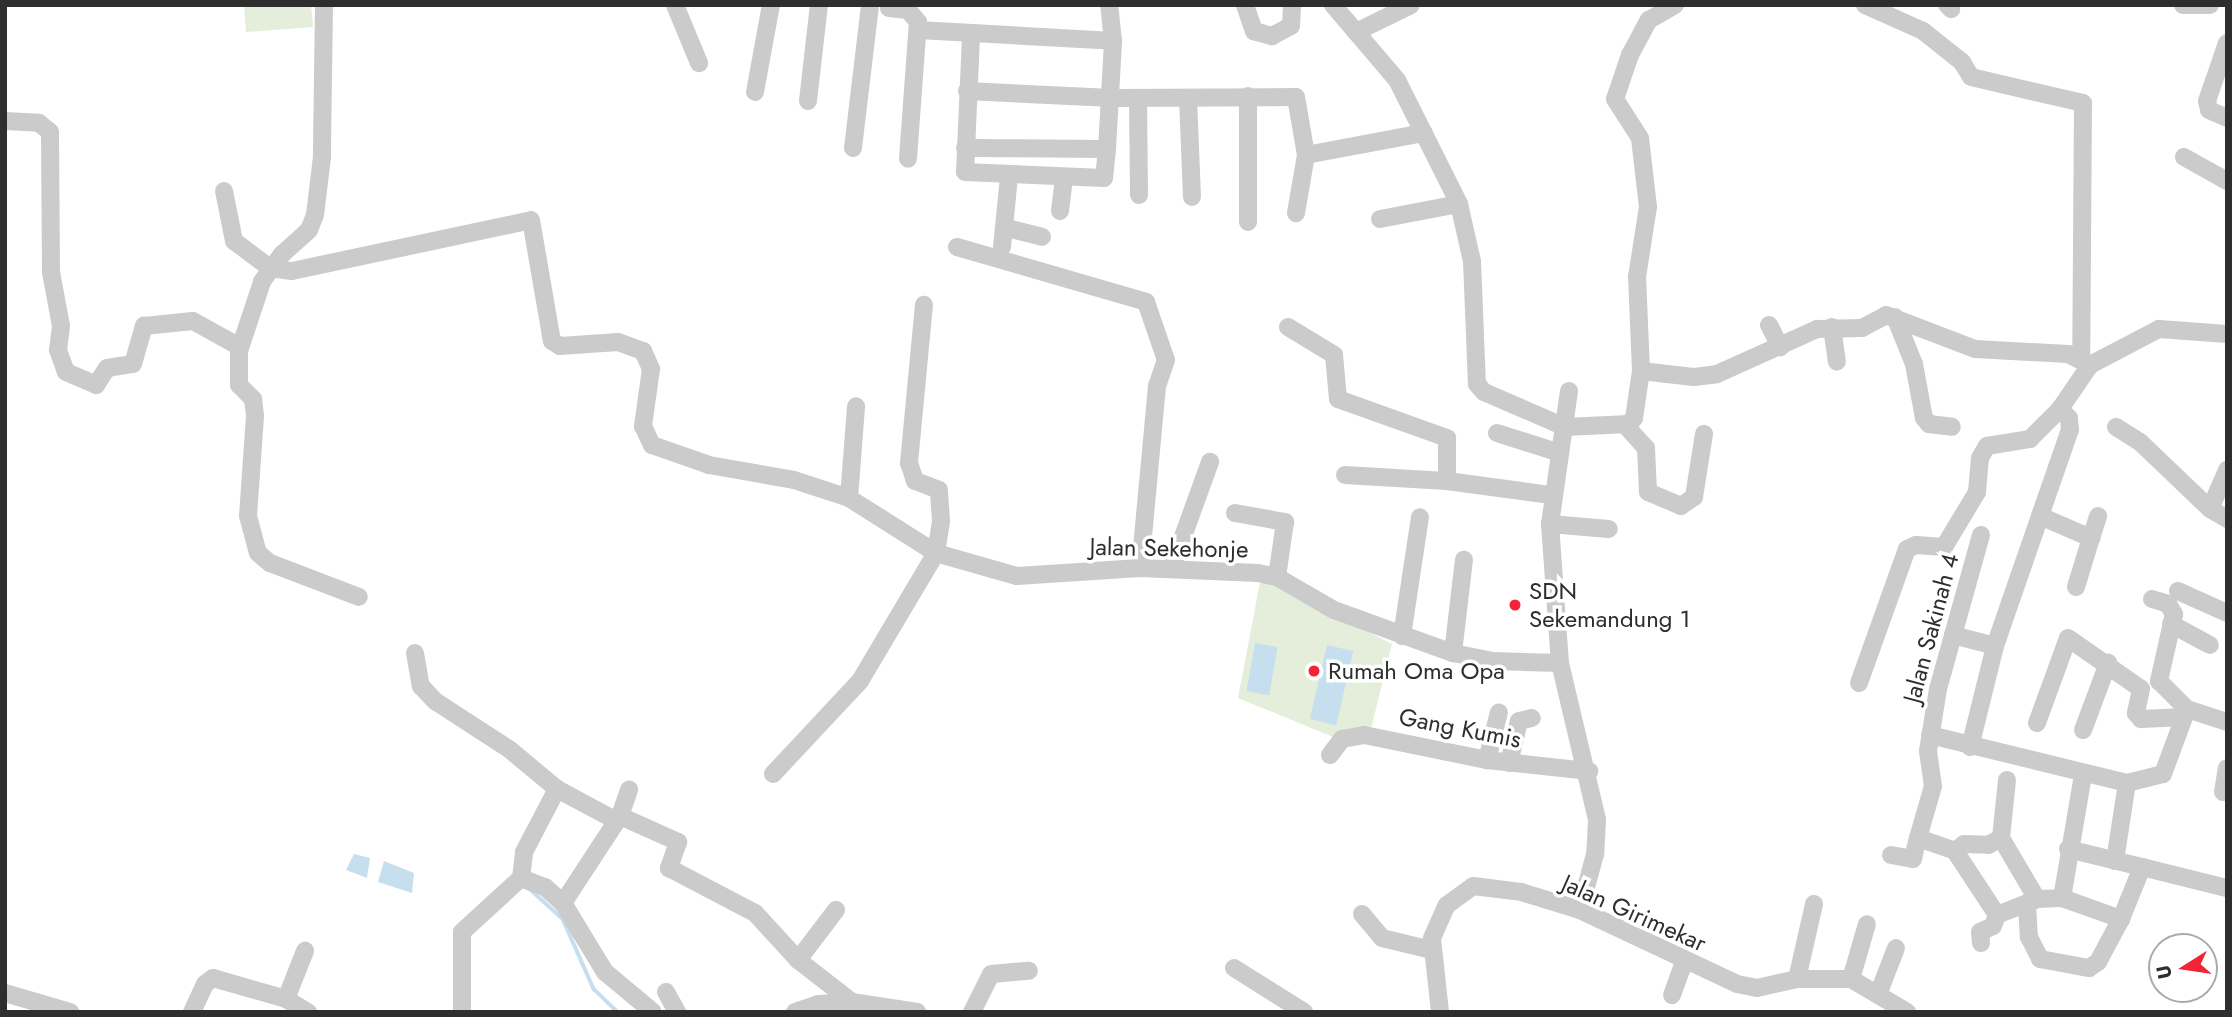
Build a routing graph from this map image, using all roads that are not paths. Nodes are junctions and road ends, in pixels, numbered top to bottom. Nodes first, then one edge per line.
1 (324, 5) edge
2 (675, 5) edge
3 (771, 5) edge
4 (819, 5) edge
5 (869, 5) edge
6 (1109, 5) edge
7 (1245, 5) edge
8 (1292, 5) edge
9 (1333, 5) edge
10 (1411, 5) edge
11 (1675, 5) edge
12 (1865, 5) edge
13 (2183, 5) edge
14 (2210, 5) edge
15 (889, 6) edge
16 (918, 30) junction
17 (1356, 32) junction
18 (971, 36) junction
19 (1113, 41) junction
20 (2227, 43) edge
21 (699, 63) dead end
22 (967, 91) junction
23 (755, 92) dead end
24 (1248, 96) junction
25 (1188, 97) junction
26 (1112, 98) junction
27 (1138, 98) junction
28 (808, 101) dead end
29 (2227, 118) edge
30 (5, 121) edge
31 (1424, 133) junction
32 (853, 148) dead end
33 (965, 148) junction
34 (1107, 149) junction
35 (1306, 155) junction
36 (2184, 157) dead end
37 (908, 159) dead end
38 (1009, 177) junction
39 (1064, 180) junction
40 (2227, 181) edge
41 (223, 191) dead end
42 (1139, 195) dead end
43 (1192, 197) dead end
44 (1459, 204) junction
45 (1060, 211) dead end
46 (1296, 213) dead end
47 (1380, 219) dead end
48 (1248, 222) dead end
49 (1007, 228) junction
50 (1042, 237) dead end
51 (957, 247) dead end
52 (1002, 247) dead end
53 (270, 268) junction
54 (924, 305) dead end
55 (1895, 317) junction
56 (1769, 325) dead end
57 (1288, 327) dead end
58 (1832, 327) junction
59 (2227, 334) edge
60 (240, 347) junction
61 (1780, 347) junction
62 (1837, 362) dead end
63 (2085, 362) junction
64 (1641, 371) junction
65 (1569, 391) dead end
66 (856, 406) dead end
67 (2060, 409) junction
68 (1626, 426) junction
69 (1565, 427) junction
70 (2116, 427) dead end
71 (1952, 428) dead end
72 (1497, 433) dead end
73 (1704, 433) dead end
74 (1560, 453) junction
75 (1210, 461) dead end
76 (2227, 470) edge
77 (1345, 475) dead end
78 (1447, 481) junction
79 (1551, 495) junction
80 (849, 498) junction
81 (2210, 509) junction
82 (1235, 513) dead end
83 (2040, 516) junction
84 (2098, 516) dead end
85 (1420, 517) dead end
86 (2227, 519) edge
87 (1550, 524) junction
88 (1609, 529) dead end
89 (1981, 535) dead end
90 (2091, 538) junction
91 (934, 551) junction
92 (1464, 560) dead end
93 (1172, 567) junction
94 (1140, 568) junction
95 (1277, 577) junction
96 (2076, 587) dead end
97 (2178, 591) dead end
98 (359, 597) dead end
99 (2152, 599) dead end
100 (2227, 613) edge
101 (2171, 624) junction
102 (1953, 635) junction
103 (1402, 636) junction
104 (2210, 645) dead end
105 (1996, 646) junction
106 (415, 653) dead end
107 (1453, 653) junction
108 (1560, 663) junction
109 (2108, 663) junction
110 (1859, 683) dead end
111 (2141, 689) junction
112 (2168, 690) junction
113 (1499, 712) dead end
114 (2185, 713) junction
115 (1532, 718) dead end
116 (2227, 722) edge
117 (2037, 723) dead end
118 (2083, 730) dead end
119 (1930, 735) junction
120 (1970, 747) junction
121 (1330, 755) dead end
122 (1488, 760) junction
123 (1509, 763) junction
124 (2227, 768) edge
125 (1589, 771) junction
126 (773, 775) dead end
127 (2083, 775) junction
128 (2007, 780) dead end
129 (2127, 783) junction
130 (558, 789) junction
131 (629, 790) dead end
132 (2223, 792) dead end
133 (617, 818) junction
134 (1918, 838) junction
135 (2001, 838) junction
136 (2068, 849) junction
137 (1955, 851) junction
138 (1891, 855) dead end
139 (2115, 861) junction
140 (2142, 867) junction
141 (521, 878) junction
142 (2227, 888) edge
143 (2062, 898) junction
144 (2032, 901) junction
145 (563, 903) junction
146 (1814, 904) dead end
147 (836, 910) dead end
148 (1580, 910) junction
149 (1362, 914) dead end
150 (1997, 915) junction
151 (2121, 919) junction
152 (1867, 924) dead end
153 (1981, 943) dead end
154 (1896, 948) dead end
155 (1432, 950) junction
156 (305, 951) dead end
157 (798, 960) junction
158 (1684, 962) junction
159 (1234, 968) dead end
160 (1029, 971) dead end
161 (1797, 979) junction
162 (1851, 979) junction
163 (666, 992) dead end
164 (1879, 992) junction
165 (5, 993) edge
166 (1672, 995) dead end
167 (286, 999) junction
168 (852, 1002) junction
169 (70, 1012) edge
170 (192, 1012) edge
171 (308, 1012) edge
172 (461, 1012) edge
173 (653, 1012) edge
174 (677, 1012) edge
175 (795, 1012) edge
176 (917, 1012) edge
177 (972, 1012) edge
178 (1304, 1012) edge
179 (1440, 1012) edge
180 (1908, 1012) edge

1 - 53 street
2 - 21 street
3 - 23 street
4 - 28 street
5 - 15 street
5 - 32 street
6 - 19 street
7 - 8 street
9 - 17 street
10 - 17 street
11 - 64 street
12 - 63 street
13 - 14 street
15 - 16 street
16 - 18 street
16 - 37 street
17 - 31 street
18 - 19 street
18 - 22 street
19 - 26 street
20 - 29 street
22 - 26 street
22 - 33 street
24 - 25 street
24 - 35 street
24 - 48 street
25 - 27 street
25 - 43 street
26 - 27 street
26 - 34 street
27 - 42 street
30 - 60 street
31 - 35 street
31 - 44 street
33 - 34 street
33 - 38 street
34 - 39 street
35 - 46 street
36 - 40 street
38 - 39 street
38 - 49 street
39 - 45 street
41 - 53 street
44 - 47 street
44 - 69 street
49 - 50 street
49 - 52 street
51 - 94 street
53 - 60 street
53 - 80 street, Jalan Sekehonje
54 - 91 street
55 - 58 street
55 - 63 street
55 - 71 street
56 - 61 street
57 - 78 street
58 - 61 street
58 - 62 street
59 - 63 street
60 - 98 street
61 - 64 street
63 - 67 street
64 - 68 street
65 - 69 street
66 - 80 street
67 - 83 street
67 - 110 street
68 - 69 street
68 - 73 street
69 - 74 street
70 - 81 street
72 - 74 street
74 - 79 street
75 - 93 street
76 - 81 street
77 - 78 street
78 - 79 street
79 - 87 street
80 - 91 street, Jalan Sekehonje
81 - 86 street
82 - 95 street
83 - 90 street
83 - 105 street
84 - 90 street
85 - 103 street
87 - 88 street
87 - 108 street
89 - 102 street, Jalan Sakinah 4
90 - 96 street
91 - 94 street, Jalan Sekehonje
91 - 126 street
92 - 107 street
93 - 94 street, Jalan Sekehonje
93 - 95 street, Jalan Sekehonje
95 - 103 street, Jalan Sekehonje
97 - 100 street
99 - 101 street
101 - 104 street
101 - 112 street
102 - 105 street
102 - 119 street, Jalan Sakinah 4
103 - 107 street, Jalan Sekehonje
105 - 120 street
106 - 130 street
107 - 108 street, Jalan Sekehonje
108 - 125 street
109 - 111 street
109 - 117 street
109 - 118 street
111 - 112 street
111 - 114 street
112 - 114 street
113 - 122 street
114 - 116 street
114 - 129 street
115 - 123 street
119 - 120 street
119 - 134 street, Jalan Sakinah 4
120 - 127 street
121 - 122 street, Gang Kumis
122 - 123 street, Gang Kumis
123 - 125 street, Gang Kumis
124 - 132 street
125 - 148 street
127 - 129 street
127 - 136 street
128 - 135 street
129 - 139 street
130 - 133 street
130 - 141 street
131 - 133 street
133 - 145 street
133 - 157 street
134 - 137 street
134 - 138 street
135 - 137 street
135 - 144 street
136 - 139 street
136 - 143 street
137 - 150 street
139 - 140 street
140 - 142 street
140 - 151 street
141 - 145 street
141 - 172 street
143 - 144 street
143 - 151 street
144 - 150 street
144 - 151 street
145 - 173 street
146 - 161 street
147 - 157 street
148 - 155 street, Jalan Girimekar
148 - 158 street, Jalan Girimekar
149 - 155 street
150 - 153 street
152 - 162 street
154 - 164 street
155 - 179 street, Jalan Girimekar
156 - 167 street
157 - 168 street
158 - 161 street, Jalan Girimekar
158 - 166 street
159 - 178 street
160 - 177 street
161 - 162 street, Jalan Girimekar
162 - 164 street, Jalan Girimekar
163 - 174 street
164 - 180 street, Jalan Girimekar
165 - 169 street
167 - 170 street
167 - 171 street
168 - 175 street
168 - 176 street

